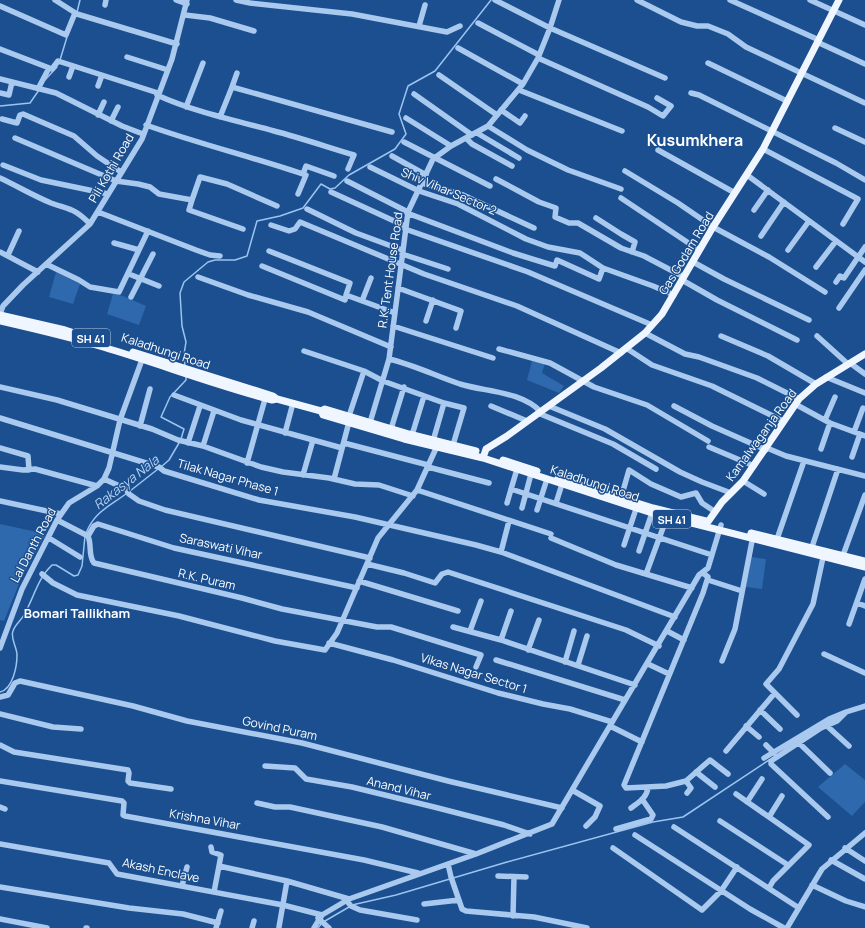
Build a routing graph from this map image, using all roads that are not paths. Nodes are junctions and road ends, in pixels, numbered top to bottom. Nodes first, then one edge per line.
1 (55, 0) edge
2 (176, 0) edge
3 (236, 0) edge
4 (495, 0) edge
5 (559, 0) edge
6 (637, 0) edge
7 (730, 0) edge
8 (810, 0) edge
9 (839, 0) edge
10 (187, 2) edge
11 (425, 5) dead end
12 (0, 6) edge
13 (833, 12) junction
14 (75, 13) junction
15 (185, 15) junction
16 (478, 23) dead end
17 (865, 25) edge
18 (419, 26) junction
19 (460, 26) dead end
20 (550, 28) junction
21 (254, 31) dead end
22 (818, 41) junction
23 (177, 44) junction
24 (0, 48) edge
25 (458, 48) dead end
26 (539, 56) junction
27 (127, 57) dead end
28 (203, 63) dead end
29 (708, 64) dead end
30 (865, 64) edge
31 (73, 66) junction
32 (49, 68) junction
33 (168, 70) junction
34 (238, 73) dead end
35 (801, 74) junction
36 (102, 75) junction
37 (439, 76) dead end
38 (69, 77) dead end
39 (665, 78) dead end
40 (0, 79) edge
41 (12, 82) junction
42 (523, 84) junction
43 (98, 86) dead end
44 (39, 87) junction
45 (232, 88) junction
46 (519, 90) junction
47 (0, 93) edge
48 (691, 93) dead end
49 (157, 94) junction
50 (414, 94) dead end
51 (657, 98) dead end
52 (787, 101) junction
53 (104, 102) dead end
54 (865, 103) edge
55 (118, 107) dead end
56 (186, 107) junction
57 (499, 113) junction
58 (98, 115) junction
59 (525, 116) dead end
60 (220, 117) junction
61 (406, 118) dead end
62 (2, 119) dead end
63 (111, 121) junction
64 (146, 125) junction
65 (488, 126) junction
66 (835, 128) dead end
67 (622, 131) dead end
68 (772, 131) junction
69 (392, 132) dead end
70 (143, 134) junction
71 (475, 134) junction
72 (15, 138) dead end
73 (466, 138) junction
74 (404, 142) dead end
75 (865, 142) edge
76 (451, 146) junction
77 (763, 149) junction
78 (658, 150) dead end
79 (392, 156) dead end
80 (519, 158) dead end
81 (433, 159) junction
82 (4, 165) dead end
83 (512, 166) dead end
84 (370, 168) dead end
85 (348, 169) dead end
86 (625, 170) dead end
87 (122, 172) junction
88 (303, 174) junction
89 (426, 175) junction
90 (747, 175) junction
91 (334, 176) dead end
92 (0, 178) edge
93 (496, 179) dead end
94 (865, 180) edge
95 (116, 181) junction
96 (347, 181) dead end
97 (422, 182) junction
98 (490, 186) dead end
99 (621, 189) dead end
100 (768, 190) junction
101 (419, 191) junction
102 (331, 192) dead end
103 (735, 193) junction
104 (108, 194) junction
105 (298, 194) dead end
106 (621, 198) dead end
107 (192, 200) junction
108 (784, 202) junction
109 (278, 206) dead end
110 (307, 209) dead end
111 (754, 210) dead end
112 (98, 212) junction
113 (407, 212) junction
114 (596, 218) dead end
115 (809, 221) junction
116 (90, 224) junction
117 (843, 224) dead end
118 (271, 225) dead end
119 (405, 228) junction
120 (534, 228) dead end
121 (713, 228) junction
122 (243, 229) dead end
123 (19, 231) dead end
124 (148, 231) junction
125 (761, 236) dead end
126 (836, 241) junction
127 (114, 243) dead end
128 (865, 247) edge
129 (139, 250) junction
130 (699, 250) junction
131 (788, 250) dead end
132 (269, 251) dead end
133 (0, 252) edge
134 (402, 252) junction
135 (632, 252) junction
136 (153, 254) dead end
137 (8, 255) junction
138 (220, 256) dead end
139 (858, 257) junction
140 (693, 262) junction
141 (865, 262) edge
142 (46, 264) junction
143 (401, 265) junction
144 (262, 266) dead end
145 (816, 267) dead end
146 (603, 268) junction
147 (448, 269) dead end
148 (865, 270) edge
149 (38, 272) junction
150 (129, 274) junction
151 (198, 277) dead end
152 (371, 278) dead end
153 (141, 279) junction
154 (683, 279) junction
155 (836, 282) dead end
156 (159, 286) dead end
157 (398, 288) junction
158 (826, 292) dead end
159 (674, 295) junction
160 (346, 296) junction
161 (131, 297) dead end
162 (433, 300) junction
163 (362, 301) junction
164 (839, 308) dead end
165 (0, 314) edge
166 (395, 314) junction
167 (809, 320) dead end
168 (0, 321) edge
169 (426, 321) dead end
170 (652, 325) junction
171 (393, 326) junction
172 (456, 328) dead end
173 (645, 333) junction
174 (721, 336) dead end
175 (818, 336) dead end
176 (796, 340) dead end
177 (391, 347) junction
178 (499, 349) dead end
179 (304, 351) dead end
180 (624, 351) junction
181 (865, 354) edge
182 (143, 357) junction
183 (493, 358) dead end
184 (389, 359) junction
185 (849, 364) junction
186 (364, 371) junction
187 (865, 374) edge
188 (826, 377) junction
189 (383, 381) junction
190 (582, 382) junction
191 (816, 384) junction
192 (0, 387) edge
193 (404, 388) junction
194 (150, 389) dead end
195 (239, 389) junction
196 (865, 393) edge
197 (174, 395) dead end
198 (424, 396) junction
199 (835, 397) dead end
200 (265, 399) junction
201 (276, 400) junction
202 (797, 401) junction
203 (293, 403) junction
204 (444, 403) junction
205 (200, 406) junction
206 (491, 406) dead end
207 (548, 406) junction
208 (674, 406) dead end
209 (863, 408) dead end
210 (214, 411) junction
211 (540, 413) junction
212 (0, 418) edge
213 (349, 419) junction
214 (120, 420) junction
215 (527, 421) junction
216 (783, 421) junction
217 (827, 421) junction
218 (257, 425) junction
219 (369, 425) junction
220 (140, 426) junction
221 (391, 429) junction
222 (285, 432) junction
223 (860, 434) edge
224 (412, 435) junction
225 (313, 440) junction
226 (708, 440) dead end
227 (183, 441) junction
228 (436, 443) junction
229 (343, 445) junction
230 (453, 445) junction
231 (202, 446) junction
232 (709, 447) dead end
233 (0, 448) edge
234 (766, 449) junction
235 (821, 449) dead end
236 (112, 452) junction
237 (483, 456) junction
238 (852, 457) dead end
239 (804, 461) junction
240 (247, 463) junction
241 (428, 466) junction
242 (754, 466) junction
243 (0, 467) edge
244 (518, 467) junction
245 (656, 469) dead end
246 (838, 469) junction
247 (29, 470) junction
248 (531, 474) junction
249 (304, 475) junction
250 (865, 476) edge
251 (104, 479) junction
252 (334, 479) junction
253 (547, 479) junction
254 (743, 481) junction
255 (489, 483) dead end
256 (567, 484) junction
257 (97, 486) junction
258 (510, 489) junction
259 (417, 490) junction
260 (731, 493) junction
261 (526, 494) junction
262 (764, 494) dead end
263 (865, 495) edge
264 (413, 496) junction
265 (541, 498) junction
266 (621, 498) junction
267 (0, 501) edge
268 (507, 503) dead end
269 (556, 503) junction
270 (522, 508) dead end
271 (636, 509) junction
272 (537, 510) dead end
273 (714, 511) junction
274 (652, 513) junction
275 (61, 514) junction
276 (667, 518) junction
277 (57, 520) junction
278 (509, 521) junction
279 (388, 524) junction
280 (706, 524) junction
281 (721, 527) junction
282 (630, 528) junction
283 (645, 533) junction
284 (86, 535) junction
285 (753, 536) junction
286 (49, 538) junction
287 (660, 538) junction
288 (776, 542) junction
289 (624, 545) dead end
290 (639, 551) dead end
291 (501, 552) junction
292 (810, 552) junction
293 (824, 555) junction
294 (712, 556) junction
295 (80, 557) dead end
296 (370, 558) junction
297 (842, 559) junction
298 (865, 561) edge
299 (367, 564) junction
300 (865, 567) edge
301 (704, 573) junction
302 (646, 574) junction
303 (44, 575) dead end
304 (865, 579) edge
305 (359, 581) junction
306 (711, 581) dead end
307 (356, 588) junction
308 (692, 588) junction
309 (742, 591) junction
310 (481, 601) dead end
311 (857, 603) junction
312 (865, 606) edge
313 (511, 610) dead end
314 (458, 611) dead end
315 (675, 617) junction
316 (343, 620) junction
317 (539, 620) dead end
318 (849, 624) dead end
319 (453, 627) dead end
320 (470, 631) junction
321 (574, 631) dead end
322 (667, 631) junction
323 (587, 636) dead end
324 (501, 640) junction
325 (684, 640) junction
326 (329, 643) junction
327 (659, 646) junction
328 (0, 648) edge
329 (528, 650) junction
330 (824, 654) dead end
331 (496, 660) dead end
332 (722, 661) dead end
333 (565, 662) junction
334 (648, 664) junction
335 (578, 665) junction
336 (476, 667) dead end
337 (865, 673) edge
338 (670, 674) junction
339 (635, 685) junction
340 (774, 694) junction
341 (0, 697) edge
342 (625, 700) junction
343 (865, 706) edge
344 (760, 710) junction
345 (846, 712) junction
346 (0, 714) edge
347 (797, 715) dead end
348 (611, 724) junction
349 (826, 725) junction
350 (746, 726) junction
351 (81, 729) dead end
352 (780, 729) dead end
353 (759, 737) dead end
354 (642, 742) junction
355 (799, 743) junction
356 (0, 745) edge
357 (766, 745) dead end
358 (849, 746) dead end
359 (726, 751) dead end
360 (774, 753) junction
361 (764, 758) dead end
362 (265, 766) dead end
363 (696, 772) junction
364 (830, 773) dead end
365 (728, 774) dead end
366 (762, 779) dead end
367 (0, 781) edge
368 (686, 781) junction
369 (648, 787) junction
370 (715, 787) dead end
371 (172, 789) dead end
372 (572, 790) junction
373 (687, 793) dead end
374 (736, 794) dead end
375 (782, 796) dead end
376 (642, 799) junction
377 (747, 802) junction
378 (257, 803) dead end
379 (562, 808) junction
380 (631, 808) dead end
381 (769, 817) junction
382 (828, 817) dead end
383 (720, 821) dead end
384 (586, 826) dead end
385 (674, 827) dead end
386 (616, 829) dead end
387 (865, 833) edge
388 (530, 834) junction
389 (635, 835) dead end
390 (0, 844) edge
391 (211, 847) dead end
392 (613, 848) dead end
393 (845, 848) junction
394 (476, 854) junction
395 (831, 860) junction
396 (865, 861) edge
397 (448, 864) junction
398 (788, 865) junction
399 (219, 866) junction
400 (187, 867) dead end
401 (737, 867) junction
402 (419, 874) junction
403 (498, 876) dead end
404 (514, 877) junction
405 (526, 877) dead end
406 (865, 879) edge
407 (287, 881) junction
408 (812, 885) junction
409 (182, 886) junction
410 (0, 887) edge
411 (769, 888) junction
412 (721, 891) junction
413 (214, 892) junction
414 (459, 900) junction
415 (349, 903) junction
416 (424, 904) dead end
417 (283, 905) junction
418 (865, 907) edge
419 (799, 908) junction
420 (221, 911) dead end
421 (513, 916) junction
422 (0, 919) edge
423 (321, 920) junction
424 (417, 920) dead end
425 (254, 921) dead end
426 (217, 925) edge
427 (279, 927) dead end
428 (47, 928) edge
429 (252, 928) edge
430 (314, 928) edge
431 (329, 928) edge
432 (587, 928) edge
433 (784, 928) edge
434 (787, 928) edge

1 - 14 street
2 - 10 street
3 - 18 street
4 - 20 street
5 - 20 street
6 - 35 street
7 - 22 street
8 - 13 street
9 - 13 main road, Gas Godam Road
10 - 15 street, Pili Kothi Road
11 - 18 street
12 - 14 street
13 - 17 street
13 - 22 main road, Gas Godam Road
14 - 23 street
15 - 21 street
15 - 23 street, Pili Kothi Road
16 - 26 street
18 - 19 street
20 - 26 street
20 - 39 street
22 - 30 street
22 - 35 main road, Gas Godam Road
23 - 33 street, Pili Kothi Road
24 - 32 street
25 - 42 street
26 - 42 street
26 - 51 street
27 - 33 street
28 - 56 street
29 - 52 street
31 - 32 street
31 - 36 street
31 - 38 street
32 - 44 street
33 - 49 street, Pili Kothi Road
34 - 45 street
35 - 52 main road, Gas Godam Road
35 - 54 street
36 - 43 street
36 - 49 street
37 - 57 street
40 - 41 street
41 - 44 street
41 - 47 street
42 - 46 street
44 - 58 street
45 - 60 street
45 - 69 street
46 - 57 street
46 - 67 street
48 - 68 street
49 - 56 street
49 - 64 street, Pili Kothi Road
50 - 71 street
52 - 68 main road, Gas Godam Road
53 - 58 street
55 - 63 street
56 - 60 street
57 - 59 street
57 - 65 street
58 - 63 street
60 - 85 street
61 - 76 street
62 - 87 street
63 - 70 street
64 - 70 street, Pili Kothi Road
64 - 88 street
65 - 71 street
65 - 99 street
66 - 75 street
68 - 77 main road, Gas Godam Road
68 - 94 street
70 - 87 street, Pili Kothi Road
71 - 73 street
71 - 80 street
72 - 95 street
73 - 76 street
73 - 83 street
74 - 81 street
76 - 81 street
77 - 90 main road, Gas Godam Road
77 - 117 street
78 - 103 street
79 - 89 street
81 - 89 street, R.K. Tent House Road
81 - 98 street
82 - 104 street
84 - 101 street, Shiv Vihar Sector 2
86 - 121 street
87 - 95 street, Pili Kothi Road
88 - 91 street
88 - 105 street
89 - 97 street, R.K. Tent House Road
90 - 100 street
90 - 103 main road, Gas Godam Road
92 - 116 street
93 - 135 street
95 - 104 street, Pili Kothi Road
95 - 107 street
96 - 113 street
97 - 101 street, R.K. Tent House Road
97 - 120 street
100 - 108 street
100 - 111 street
101 - 113 street, R.K. Tent House Road
101 - 146 street, Shiv Vihar Sector 2
102 - 119 street
103 - 121 main road, Gas Godam Road
104 - 112 street, Pili Kothi Road
106 - 130 street
107 - 109 street
107 - 122 street
108 - 115 street
108 - 125 street
110 - 134 street
112 - 116 street, Pili Kothi Road
112 - 124 street
113 - 119 street, R.K. Tent House Road
113 - 146 street
114 - 135 street
115 - 126 street
115 - 131 street
116 - 142 street, Pili Kothi Road
118 - 143 street
119 - 134 street, R.K. Tent House Road
119 - 170 street
121 - 130 main road, Gas Godam Road
121 - 158 street
123 - 137 street
124 - 129 street
124 - 138 street
126 - 139 street
126 - 145 street
127 - 129 street
128 - 139 street
129 - 150 street
130 - 140 main road, Gas Godam Road
132 - 160 street
133 - 137 street
134 - 143 street, R.K. Tent House Road
134 - 147 street
135 - 154 street
136 - 153 street
137 - 149 street
139 - 141 street
139 - 155 street
140 - 154 main road, Gas Godam Road
140 - 167 street
142 - 149 street, Pili Kothi Road
142 - 150 street
143 - 157 street, R.K. Tent House Road
143 - 180 street
144 - 160 street
146 - 159 street, Shiv Vihar Sector 2
148 - 164 street
149 - 165 street, Pili Kothi Road
150 - 153 street
151 - 177 street
152 - 163 street
153 - 156 street
153 - 161 street
154 - 159 main road, Gas Godam Road
154 - 176 street
157 - 162 street
157 - 166 street, R.K. Tent House Road
159 - 170 main road, Gas Godam Road
160 - 163 street
162 - 169 street
162 - 172 street
163 - 166 street
165 - 182 main road, Kaladhungi Road / SH 41
166 - 171 street, R.K. Tent House Road
168 - 182 main road, Kaladhungi Road / SH 41
170 - 173 main road, Gas Godam Road
171 - 177 street, R.K. Tent House Road
171 - 183 street
173 - 180 main road, Gas Godam Road
173 - 202 street
174 - 191 street
175 - 185 street
177 - 184 street, R.K. Tent House Road
178 - 190 street
179 - 186 street
180 - 190 main road, Gas Godam Road
180 - 216 street
181 - 185 main road, Kamalwaganja Road
182 - 195 main road, Kaladhungi Road / SH 41
182 - 214 street, Lal Danth Road
184 - 189 street, R.K. Tent House Road
184 - 211 street
185 - 187 street
185 - 188 main road, Kamalwaganja Road
186 - 189 street
186 - 213 street
188 - 191 main road, Kamalwaganja Road
188 - 196 street
189 - 193 street
189 - 219 street, R.K. Tent House Road
190 - 207 main road, Gas Godam Road
190 - 226 street
191 - 202 main road, Kamalwaganja Road
192 - 214 street
193 - 198 street
193 - 221 street
194 - 220 street
195 - 200 main road, Kaladhungi Road / SH 41
195 - 201 main road, Kaladhungi Road / SH 41
197 - 205 street
198 - 204 street
198 - 224 street
199 - 217 street
200 - 201 main road, Kaladhungi Road / SH 41
200 - 218 street
201 - 203 main road, Kaladhungi Road / SH 41
202 - 216 main road, Kamalwaganja Road
202 - 217 street
203 - 213 main road, Kaladhungi Road / SH 41
203 - 222 street
204 - 228 street
204 - 230 street
205 - 210 street
205 - 227 street
206 - 215 street
207 - 211 main road, Gas Godam Road
207 - 260 street
208 - 234 street
209 - 223 street
210 - 218 street
210 - 231 street
211 - 215 main road, Gas Godam Road
211 - 245 street
212 - 236 street, Tilak Nagar Phase 1
213 - 219 main road, Kaladhungi Road / SH 41
213 - 229 street
214 - 220 street
214 - 236 street, Lal Danth Road
215 - 237 main road, Gas Godam Road
216 - 234 main road, Kamalwaganja Road
217 - 223 street
217 - 235 street
218 - 222 street
218 - 240 street
219 - 221 main road, Kaladhungi Road / SH 41
219 - 228 main road, Kaladhungi Road / SH 41
220 - 227 street
221 - 224 main road, Kaladhungi Road / SH 41
222 - 225 street
223 - 238 street
224 - 228 main road, Kaladhungi Road / SH 41
225 - 229 street
225 - 249 street
227 - 231 street
228 - 230 main road, Kaladhungi Road / SH 41
228 - 237 main road, Kaladhungi Road / SH 41
228 - 241 street
229 - 241 street
229 - 252 street
230 - 237 main road, Kaladhungi Road / SH 41
231 - 240 street
232 - 242 street
233 - 247 street
234 - 239 street
234 - 242 main road, Kamalwaganja Road
236 - 251 street, Lal Danth Road
236 - 279 street, Tilak Nagar Phase 1
237 - 244 main road, Kaladhungi Road / SH 41
239 - 246 street
239 - 288 street
240 - 249 street
241 - 255 street
241 - 259 street
242 - 254 main road, Kamalwaganja Road
243 - 247 street
244 - 248 main road, Kaladhungi Road / SH 41
244 - 256 main road, Kaladhungi Road / SH 41
244 - 258 street
246 - 250 street
246 - 292 street
247 - 257 street
248 - 253 main road, Kaladhungi Road / SH 41
248 - 261 street
249 - 252 street
251 - 257 street, Lal Danth Road
251 - 296 street
252 - 264 street
253 - 256 main road, Kaladhungi Road / SH 41
253 - 265 street
254 - 260 main road, Kamalwaganja Road
254 - 262 street
256 - 266 main road, Kaladhungi Road / SH 41
256 - 269 street
256 - 271 main road, Kaladhungi Road / SH 41
257 - 275 street, Lal Danth Road
258 - 261 street
258 - 268 street
259 - 264 street
259 - 278 street
260 - 273 main road, Kamalwaganja Road
261 - 265 street
261 - 270 street
263 - 297 street
264 - 279 street
265 - 269 street
265 - 272 street
266 - 273 street
266 - 280 main road, Kaladhungi Road / SH 41
267 - 275 street
269 - 282 street
271 - 274 main road, Kaladhungi Road / SH 41
271 - 282 street
273 - 280 main road, Kamalwaganja Road
274 - 276 main road, Kaladhungi Road / SH 41
274 - 283 street
275 - 277 street, Lal Danth Road
276 - 280 main road, Kaladhungi Road / SH 41
276 - 287 street
277 - 284 street
277 - 286 street, Lal Danth Road
278 - 291 street
278 - 302 street
279 - 291 street, Tilak Nagar Phase 1
279 - 296 street
280 - 281 main road, Kaladhungi Road / SH 41
281 - 285 main road, Kaladhungi Road / SH 41
281 - 294 street
282 - 283 street
282 - 289 street
283 - 287 street
283 - 290 street
284 - 307 street, Saraswati Vihar
284 - 316 street, R.K. Puram
285 - 288 main road, Kaladhungi Road / SH 41
285 - 309 street
286 - 295 street
286 - 328 street, Lal Danth Road
287 - 294 street
287 - 302 street
288 - 292 main road, Kaladhungi Road / SH 41
291 - 315 street, Tilak Nagar Phase 1
292 - 293 main road, Kaladhungi Road / SH 41
293 - 297 main road, Kaladhungi Road / SH 41
293 - 340 street
294 - 301 street
296 - 299 street
297 - 298 main road, Kaladhungi Road / SH 41
297 - 300 main road, Kaladhungi Road / SH 41
299 - 305 street
299 - 327 street
301 - 308 street
301 - 325 street
302 - 308 street
303 - 326 street
304 - 311 street
305 - 307 street
305 - 314 street
306 - 309 street
307 - 316 street
308 - 315 street
309 - 332 street
310 - 320 street
311 - 312 street
311 - 318 street
313 - 324 street
315 - 322 street
316 - 326 street
316 - 336 street
317 - 329 street
319 - 320 street
320 - 324 street
321 - 333 street
322 - 325 street
322 - 327 street
323 - 335 street
324 - 329 street
325 - 338 street
326 - 348 street, Vikas Nagar Sector 1
327 - 334 street
329 - 333 street
330 - 337 street
331 - 342 street
333 - 335 street
334 - 338 street
334 - 339 street
335 - 339 street
338 - 354 street
339 - 342 street
340 - 344 street
340 - 347 street
341 - 379 street, Govind Puram
342 - 348 street
343 - 345 street
344 - 350 street
344 - 352 street
345 - 349 street
345 - 360 street
346 - 351 street
348 - 354 street, Vikas Nagar Sector 1
348 - 372 street
349 - 355 street
349 - 358 street
350 - 353 street
350 - 359 street
354 - 369 street
355 - 364 street
355 - 382 street
356 - 371 street
357 - 360 street
360 - 361 street
362 - 388 street, Anand Vihar
363 - 365 street
363 - 368 street
363 - 370 street
366 - 377 street
367 - 402 street, Krishna Vihar
368 - 369 street
368 - 373 street
369 - 376 street
372 - 379 street
372 - 384 street
374 - 377 street
375 - 381 street
376 - 380 street
376 - 386 street
377 - 381 street
378 - 394 street
379 - 388 street
381 - 398 street
383 - 398 street
385 - 401 street
387 - 393 street
388 - 394 street
389 - 412 street
390 - 409 street, Akash Enclave
391 - 399 street
392 - 412 street
393 - 395 street
393 - 396 street
394 - 397 street
395 - 406 street
395 - 408 street
397 - 402 street
397 - 414 street
398 - 411 street
399 - 407 street
399 - 413 street
400 - 409 street
401 - 411 street
401 - 412 street
402 - 415 street
403 - 404 street
404 - 405 street
404 - 421 street
407 - 415 street
407 - 417 street
408 - 418 street
408 - 419 street
409 - 413 street, Akash Enclave
410 - 426 street
411 - 419 street
412 - 433 street
413 - 417 street, Akash Enclave
414 - 416 street
414 - 421 street
415 - 423 street
415 - 424 street
417 - 423 street, Akash Enclave
417 - 427 street
419 - 434 street
420 - 426 street
421 - 432 street
422 - 428 street
423 - 430 street
423 - 431 street
425 - 429 street

